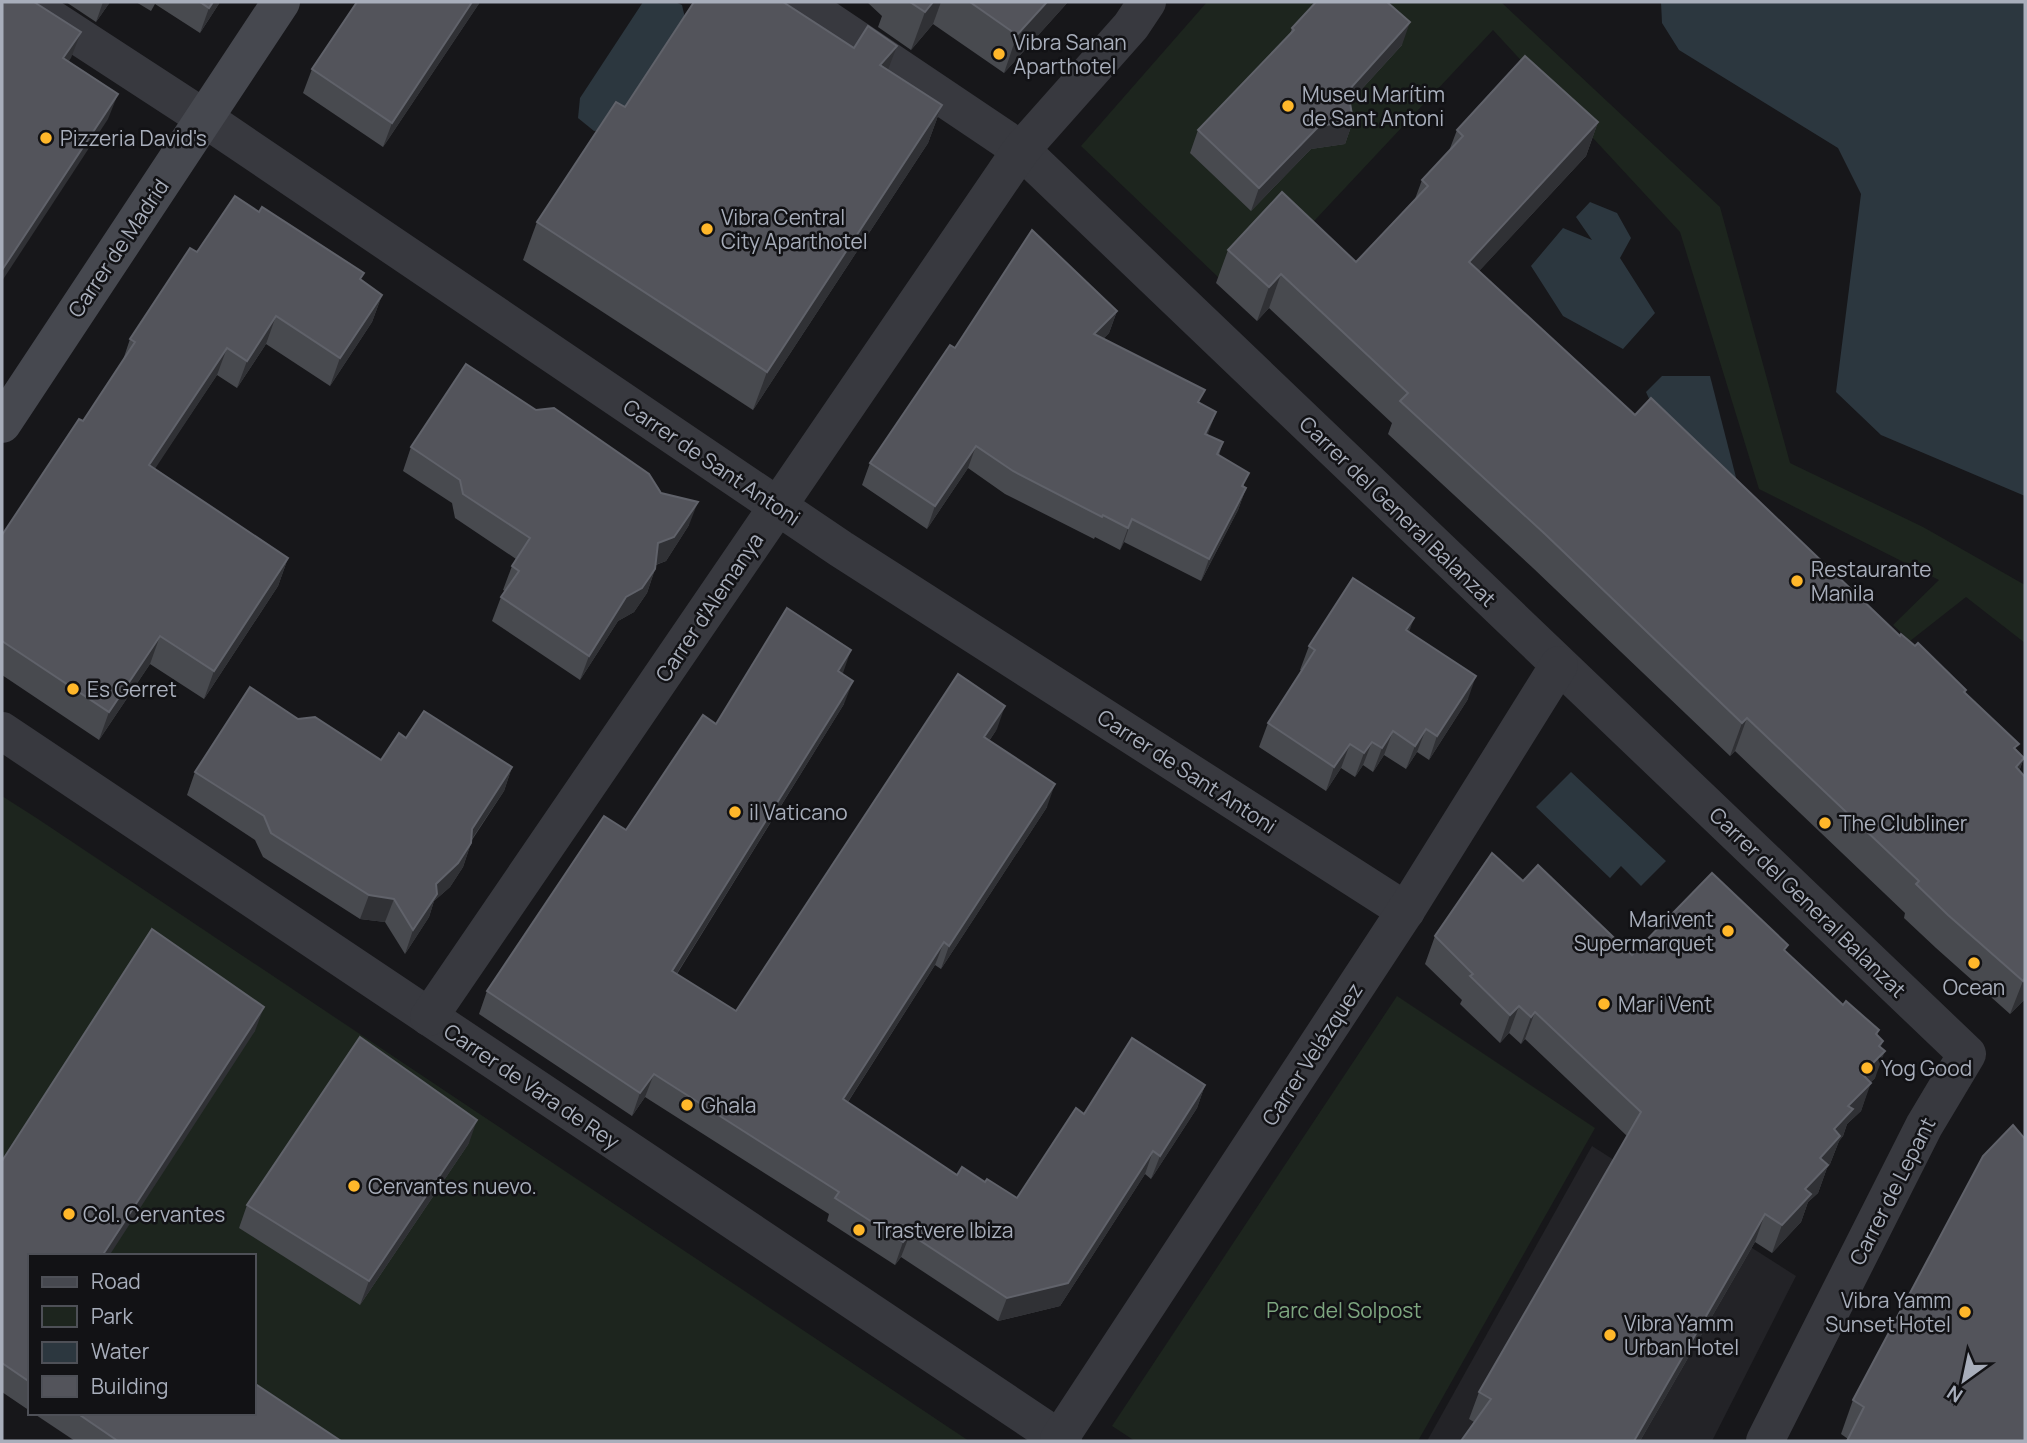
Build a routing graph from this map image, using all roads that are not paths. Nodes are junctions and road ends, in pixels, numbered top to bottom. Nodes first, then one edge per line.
1 (26, 2) edge
2 (281, 2) edge
3 (801, 2) edge
4 (1147, 2) edge
5 (204, 118) junction
6 (1021, 150) junction
7 (2, 424) edge
8 (777, 507) junction
9 (1559, 665) junction
10 (2, 731) edge
11 (1406, 911) junction
12 (429, 1017) junction
13 (1967, 1054) joint
14 (1061, 1440) edge
15 (1765, 1441) edge

1 - 5 street, Carrer de Sant Antoni
2 - 5 street, Carrer de Madrid
3 - 6 street, Carrer del General Balanzat
4 - 6 street, Carrer d'Alemanya
5 - 7 street, Carrer de Madrid
5 - 8 street, Carrer de Sant Antoni
6 - 8 street, Carrer d'Alemanya
6 - 9 street, Carrer del General Balanzat
8 - 11 street, Carrer de Sant Antoni
8 - 12 street, Carrer d'Alemanya
9 - 11 street, Carrer Velázquez
9 - 13 street, Carrer del General Balanzat
10 - 12 street, Carrer de Vara de Rey
11 - 14 street, Carrer Velázquez
12 - 14 street, Carrer de Vara de Rey
13 - 15 street, Carrer de Lepant

